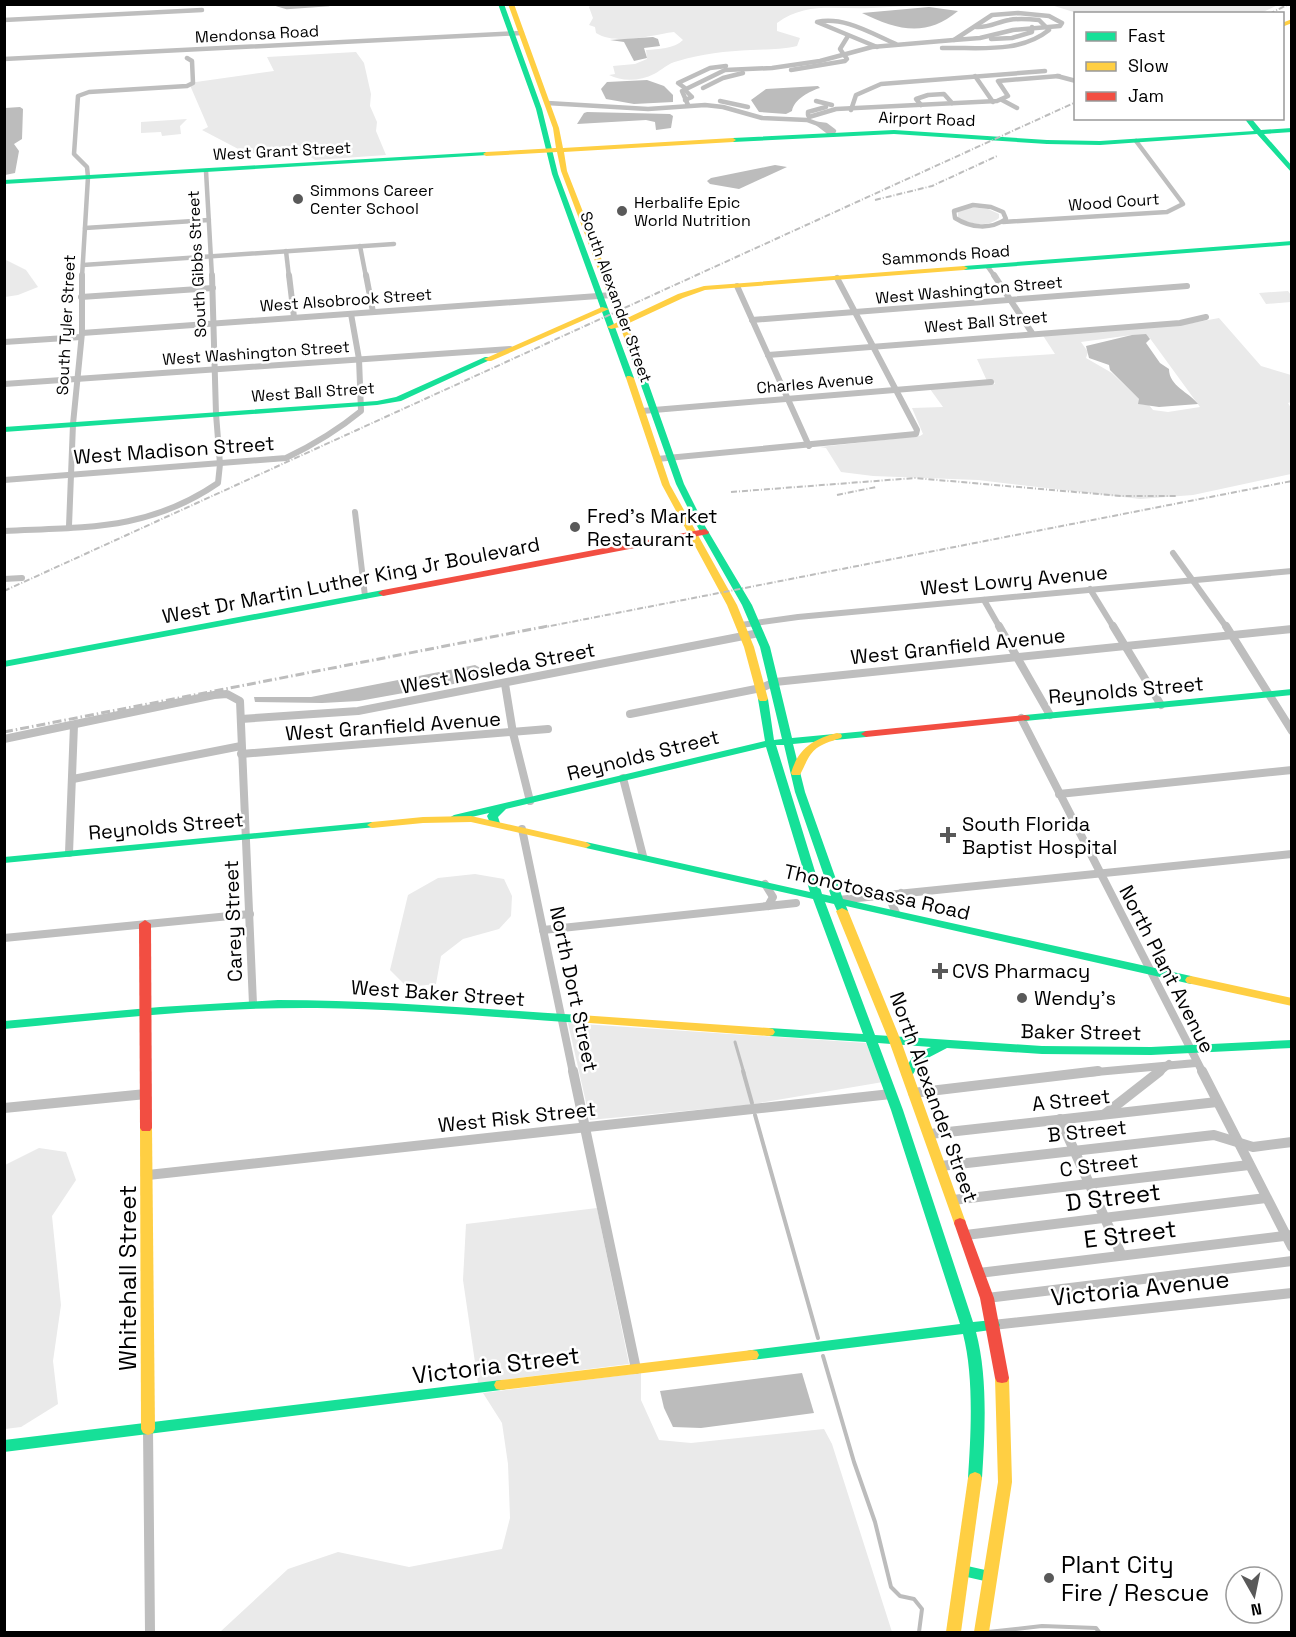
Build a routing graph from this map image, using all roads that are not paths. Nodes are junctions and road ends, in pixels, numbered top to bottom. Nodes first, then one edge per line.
1 (277, 4) edge
2 (329, 4) edge
3 (501, 4) edge
4 (511, 4) edge
5 (202, 10) dead end
6 (4, 20) edge
7 (1047, 26) junction
8 (976, 27) junction
9 (1032, 27) junction
10 (518, 31) junction
11 (848, 36) junction
12 (980, 38) junction
13 (988, 39) junction
14 (952, 41) junction
15 (897, 45) junction
16 (985, 46) junction
17 (878, 47) junction
18 (942, 48) dead end
19 (842, 55) junction
20 (187, 58) dead end
21 (4, 59) edge
22 (820, 61) junction
23 (1032, 67) dead end
24 (1045, 71) junction
25 (975, 76) junction
26 (1059, 76) junction
27 (1074, 80) edge
28 (703, 88) dead end
29 (686, 96) junction
30 (1002, 100) junction
31 (720, 101) dead end
32 (816, 101) dead end
33 (993, 102) junction
34 (952, 103) junction
35 (735, 105) junction
36 (921, 105) junction
37 (545, 107) junction
38 (748, 107) dead end
39 (729, 108) junction
40 (835, 108) junction
41 (1017, 108) dead end
42 (851, 109) junction
43 (810, 117) junction
44 (1248, 120) edge
45 (1292, 130) edge
46 (1257, 132) junction
47 (831, 134) junction
48 (1136, 141) junction
49 (556, 150) junction
50 (206, 171) junction
51 (1292, 171) edge
52 (88, 177) junction
53 (4, 182) edge
54 (209, 220) junction
55 (1003, 222) junction
56 (85, 228) junction
57 (1292, 243) edge
58 (394, 244) dead end
59 (360, 246) junction
60 (286, 251) junction
61 (590, 254) junction
62 (210, 256) junction
63 (83, 264) junction
64 (988, 267) junction
65 (837, 278) junction
66 (737, 286) junction
67 (1187, 286) dead end
68 (213, 288) junction
69 (612, 295) junction
70 (601, 296) junction
71 (81, 297) junction
72 (1009, 300) junction
73 (605, 309) junction
74 (372, 312) junction
75 (855, 312) junction
76 (351, 314) junction
77 (294, 317) junction
78 (1206, 317) dead end
79 (752, 320) junction
80 (213, 323) junction
81 (617, 325) junction
82 (1032, 333) junction
83 (81, 335) junction
84 (4, 342) edge
85 (873, 346) junction
86 (510, 349) junction
87 (768, 355) junction
88 (359, 359) junction
89 (216, 369) junction
90 (77, 378) junction
91 (991, 382) dead end
92 (4, 384) edge
93 (896, 390) junction
94 (788, 399) junction
95 (361, 404) junction
96 (655, 410) junction
97 (642, 411) junction
98 (216, 414) junction
99 (73, 424) junction
100 (4, 430) edge
101 (809, 446) junction
102 (671, 458) junction
103 (657, 459) junction
104 (220, 464) junction
105 (72, 475) junction
106 (4, 480) edge
107 (355, 512) dead end
108 (69, 526) junction
109 (4, 531) edge
110 (705, 532) junction
111 (692, 534) junction
112 (1173, 553) dead end
113 (1292, 571) edge
114 (22, 578) dead end
115 (4, 579) edge
116 (1192, 580) junction
117 (738, 589) joint
118 (1090, 589) junction
119 (724, 592) joint
120 (365, 596) junction
121 (984, 600) junction
122 (757, 628) junction
123 (1292, 629) edge
124 (743, 630) junction
125 (1232, 635) junction
126 (1125, 645) junction
127 (1018, 656) junction
128 (4, 664) edge
129 (775, 682) junction
130 (505, 684) junction
131 (761, 688) junction
132 (1292, 692) edge
133 (1270, 694) junction
134 (1161, 705) junction
135 (630, 714) dead end
136 (1050, 715) junction
137 (1021, 718) junction
138 (241, 719) junction
139 (74, 724) junction
140 (548, 729) dead end
141 (1292, 731) edge
142 (513, 733) junction
143 (837, 736) junction
144 (4, 739) edge
145 (786, 741) junction
146 (770, 742) junction
147 (241, 750) junction
148 (1292, 770) edge
149 (795, 774) junction
150 (623, 778) junction
151 (73, 779) junction
152 (1059, 794) junction
153 (530, 801) junction
154 (501, 808) junction
155 (454, 818) junction
156 (495, 823) junction
157 (522, 829) junction
158 (246, 837) junction
159 (69, 854) junction
160 (1292, 854) edge
161 (643, 856) junction
162 (4, 860) edge
163 (1099, 874) junction
164 (764, 884) junction
165 (901, 893) junction
166 (817, 896) junction
167 (838, 900) junction
168 (796, 903) dead end
169 (768, 906) junction
170 (897, 913) junction
171 (250, 914) junction
172 (145, 924) junction
173 (543, 930) junction
174 (4, 938) edge
175 (1149, 970) junction
176 (1292, 1002) edge
177 (253, 1004) junction
178 (144, 1011) junction
179 (562, 1018) junction
180 (4, 1025) edge
181 (870, 1039) junction
182 (896, 1041) junction
183 (1292, 1044) edge
184 (945, 1045) junction
185 (1189, 1050) junction
186 (1170, 1063) junction
187 (1196, 1063) junction
188 (907, 1074) junction
189 (913, 1093) junction
190 (146, 1094) junction
191 (891, 1094) junction
192 (1217, 1102) junction
193 (4, 1108) edge
194 (1104, 1114) junction
195 (1060, 1119) junction
196 (586, 1127) junction
197 (930, 1134) junction
198 (1237, 1141) junction
199 (1292, 1142) edge
200 (1073, 1150) junction
201 (1249, 1165) junction
202 (940, 1166) junction
203 (148, 1175) junction
204 (1088, 1184) junction
205 (1266, 1198) junction
206 (953, 1200) junction
207 (1104, 1218) junction
208 (966, 1235) junction
209 (1288, 1235) edge
210 (1292, 1247) edge
211 (1120, 1254) junction
212 (1292, 1261) edge
213 (979, 1273) junction
214 (1292, 1293) edge
215 (987, 1298) junction
216 (993, 1325) junction
217 (968, 1328) junction
218 (636, 1369) junction
219 (148, 1429) junction
220 (4, 1446) edge
221 (963, 1571) junction
222 (989, 1576) junction
223 (982, 1631) edge
224 (150, 1632) edge
225 (953, 1632) edge

1 - 2 street
3 - 10 main road, South Alexander Street
4 - 10 main road, South Alexander Street
5 - 6 street
7 - 8 street
7 - 8 street
7 - 9 street
7 - 16 street
8 - 14 street
9 - 12 street
9 - 13 street
10 - 21 street, Mendonsa Road
10 - 37 main road, South Alexander Street
11 - 15 street
11 - 17 street
11 - 19 street
12 - 13 street
12 - 14 street
13 - 16 street
14 - 15 street
15 - 17 street
16 - 18 street
17 - 19 street
19 - 22 street
19 - 28 street
20 - 52 street
22 - 29 street
22 - 29 street
23 - 24 street
24 - 25 street
24 - 26 street
25 - 33 street
25 - 42 street
26 - 27 street
26 - 30 street
29 - 37 street
29 - 39 street
30 - 33 street
30 - 41 street
31 - 35 street
32 - 40 street
33 - 34 street
34 - 36 street
34 - 36 street
35 - 38 street
35 - 39 street
36 - 42 street
37 - 49 main road, South Alexander Street
39 - 43 street
40 - 42 street
40 - 43 street
43 - 47 street
44 - 46 main road
45 - 46 main road, Airport Road
46 - 48 main road, Airport Road
46 - 51 main road
47 - 48 main road, Airport Road
47 - 49 main road, Airport Road
48 - 55 street, Wood Court
49 - 50 main road, West Grant Street
49 - 61 main road, South Alexander Street
50 - 52 main road, West Grant Street
50 - 54 street, South Gibbs Street
52 - 53 main road, West Grant Street
52 - 56 street, South Tyler Street
54 - 56 street
54 - 62 street, South Gibbs Street
55 - 55 street, Wood Court
56 - 63 street, South Tyler Street
57 - 64 main road, Sammonds Road
58 - 59 street
59 - 60 street
59 - 74 street
60 - 62 street
60 - 77 street
61 - 69 main road, South Alexander Street
61 - 70 main road, South Alexander Street
62 - 63 street
62 - 68 street, South Gibbs Street
63 - 71 street, South Tyler Street
64 - 65 main road, Sammonds Road
64 - 72 street
65 - 66 main road, Sammonds Road
65 - 75 street
66 - 79 street
66 - 81 main road, Sammonds Road
67 - 72 street, West Washington Street
68 - 71 street
68 - 80 street, South Gibbs Street
69 - 70 street, West Alsobrook Street
69 - 81 main road, South Alexander Street
70 - 73 main road, South Alexander Street
70 - 74 street, West Alsobrook Street
71 - 83 street, South Tyler Street
72 - 75 street, West Washington Street
72 - 82 street
73 - 81 main road, South Alexander Street
73 - 86 main road, West Ball Street
74 - 76 street, West Alsobrook Street
75 - 79 street, West Washington Street
75 - 85 street
76 - 77 street, West Alsobrook Street
76 - 88 street
77 - 80 street, West Alsobrook Street
78 - 82 street, West Ball Street
79 - 87 street
80 - 83 street, West Alsobrook Street
80 - 89 street, South Gibbs Street
81 - 96 main road, South Alexander Street
81 - 97 main road, South Alexander Street
82 - 85 street, West Ball Street
83 - 84 street, West Alsobrook Street
83 - 90 street, South Tyler Street
85 - 87 street, West Ball Street
85 - 93 street
86 - 88 street, West Washington Street
86 - 95 main road, West Ball Street
87 - 94 street
88 - 89 street, West Washington Street
88 - 95 street
89 - 90 street, West Washington Street
89 - 98 street, South Gibbs Street
90 - 92 street, West Washington Street
90 - 99 street, South Tyler Street
91 - 93 street, Charles Avenue
93 - 94 street, Charles Avenue
93 - 101 street
94 - 96 street, Charles Avenue
94 - 101 street
95 - 98 main road, West Ball Street
95 - 104 street, West Madison Street
96 - 97 street, Charles Avenue
96 - 102 main road, South Alexander Street
97 - 103 main road, South Alexander Street
98 - 99 main road, West Ball Street
98 - 104 street, South Gibbs Street
99 - 100 main road, West Ball Street
99 - 105 street, South Tyler Street
101 - 102 street
102 - 103 street
102 - 110 main road, South Alexander Street
103 - 111 main road, South Alexander Street
104 - 105 street, West Madison Street
104 - 108 street
105 - 106 street, West Madison Street
105 - 108 street, South Tyler Street
107 - 120 street
108 - 109 street
110 - 111 main road, West Dr Martin Luther King Jr Boulevard
110 - 117 main road, South Alexander Street
111 - 119 main road, South Alexander Street
111 - 120 main road, West Dr Martin Luther King Jr Boulevard
112 - 116 street
113 - 116 street, West Lowry Avenue
114 - 115 street
116 - 118 street, West Lowry Avenue
116 - 125 street
117 - 122 main road, North Alexander Street
118 - 121 street, West Lowry Avenue
118 - 126 street
119 - 124 main road, North Alexander Street
120 - 128 main road, West Dr Martin Luther King Jr Boulevard
121 - 122 street, West Lowry Avenue
121 - 127 street
122 - 124 street, West Nosleda Street
122 - 129 main road, North Alexander Street
123 - 125 street, West Granfield Avenue
124 - 130 street, West Nosleda Street
124 - 131 main road, North Alexander Street
125 - 126 street, West Granfield Avenue
125 - 133 street
126 - 127 street, West Granfield Avenue
126 - 134 street
127 - 129 street, West Granfield Avenue
127 - 136 street
129 - 131 street, West Granfield Avenue
129 - 145 main road, North Alexander Street
130 - 138 street, West Nosleda Street
130 - 142 street
131 - 135 street, West Granfield Avenue
131 - 146 main road, North Alexander Street
132 - 133 main road, Reynolds Street
133 - 134 main road, Reynolds Street
133 - 141 street
134 - 136 main road, Reynolds Street
136 - 137 main road, Reynolds Street
137 - 143 main road, Reynolds Street
137 - 152 street, North Plant Avenue
138 - 139 street, Carey Street
138 - 147 street, Carey Street
139 - 144 street
139 - 151 street
140 - 142 street, West Granfield Avenue
142 - 147 street, West Granfield Avenue
142 - 153 street
143 - 145 main road, Reynolds Street
143 - 149 main road
145 - 146 main road, Reynolds Street
145 - 149 main road, North Alexander Street
146 - 150 main road, Reynolds Street
146 - 166 main road, North Alexander Street
147 - 151 street, West Granfield Avenue
147 - 158 street, Carey Street
148 - 152 street
149 - 167 main road, North Alexander Street
150 - 153 main road, Reynolds Street
150 - 161 street
151 - 159 street
152 - 163 street, North Plant Avenue
153 - 154 main road, Reynolds Street
154 - 155 main road, Reynolds Street
154 - 156 main road
155 - 156 main road, Thonotosassa Road
155 - 158 main road, Reynolds Street
156 - 157 main road, Thonotosassa Road
157 - 161 main road, Thonotosassa Road
157 - 173 street, North Dort Street
158 - 159 main road, Reynolds Street
158 - 171 street, Carey Street
159 - 162 main road, Reynolds Street
160 - 163 street
161 - 164 main road, Thonotosassa Road
163 - 165 street
163 - 175 street, North Plant Avenue
164 - 166 main road, Thonotosassa Road
164 - 169 street
165 - 167 street
165 - 170 street
166 - 167 main road, Thonotosassa Road
166 - 181 main road, North Alexander Street
167 - 170 main road, Thonotosassa Road
167 - 182 main road, North Alexander Street
168 - 169 street
169 - 173 street
170 - 175 main road, Thonotosassa Road
171 - 172 street
171 - 177 street, Carey Street
172 - 174 street
172 - 178 main road, Whitehall Street
173 - 179 street, North Dort Street
175 - 176 main road, Thonotosassa Road
175 - 185 street, North Plant Avenue
177 - 178 main road, West Baker Street
177 - 179 main road, West Baker Street
178 - 180 main road, West Baker Street
178 - 190 main road, Whitehall Street
179 - 181 main road, West Baker Street
179 - 196 street, North Dort Street
181 - 182 main road, Baker Street
181 - 191 main road, North Alexander Street
182 - 184 main road, Baker Street
182 - 188 main road, North Alexander Street
183 - 185 main road, Baker Street
184 - 185 main road, Baker Street
184 - 188 main road
185 - 187 street, North Plant Avenue
186 - 187 street
186 - 189 street
186 - 194 street
187 - 192 street, North Plant Avenue
188 - 189 main road, North Alexander Street
189 - 197 main road, North Alexander Street
190 - 193 street
190 - 203 main road, Whitehall Street
191 - 196 street, West Risk Street
191 - 217 main road, North Alexander Street
192 - 194 street, A Street
192 - 198 street, North Plant Avenue
194 - 195 street, A Street
195 - 197 street, A Street
195 - 200 street
196 - 203 street, West Risk Street
196 - 218 street, North Dort Street
197 - 202 main road, North Alexander Street
198 - 199 street, B Street
198 - 200 street, B Street
198 - 201 street, North Plant Avenue
200 - 202 street, B Street
200 - 204 street
201 - 204 street, C Street
201 - 205 street, North Plant Avenue
202 - 206 main road, North Alexander Street
203 - 219 main road, Whitehall Street
204 - 206 street, C Street
204 - 207 street
205 - 207 street, D Street
205 - 209 street, North Plant Avenue
206 - 208 main road, North Alexander Street
207 - 208 street, D Street
207 - 211 street
208 - 213 main road, North Alexander Street
209 - 210 street, North Plant Avenue
209 - 211 street, E Street
211 - 213 street, E Street
212 - 215 street
213 - 215 main road, North Alexander Street
214 - 216 street, Victoria Avenue
215 - 216 main road, North Alexander Street
216 - 217 main road, Victoria Street
216 - 222 main road, North Alexander Street
217 - 218 main road, Victoria Street
217 - 221 main road, North Alexander Street
218 - 219 main road, Victoria Street
219 - 220 main road, Victoria Street
219 - 224 street, Whitehall Street
221 - 222 main road
221 - 225 main road, North Alexander Street
222 - 223 main road, North Alexander Street

